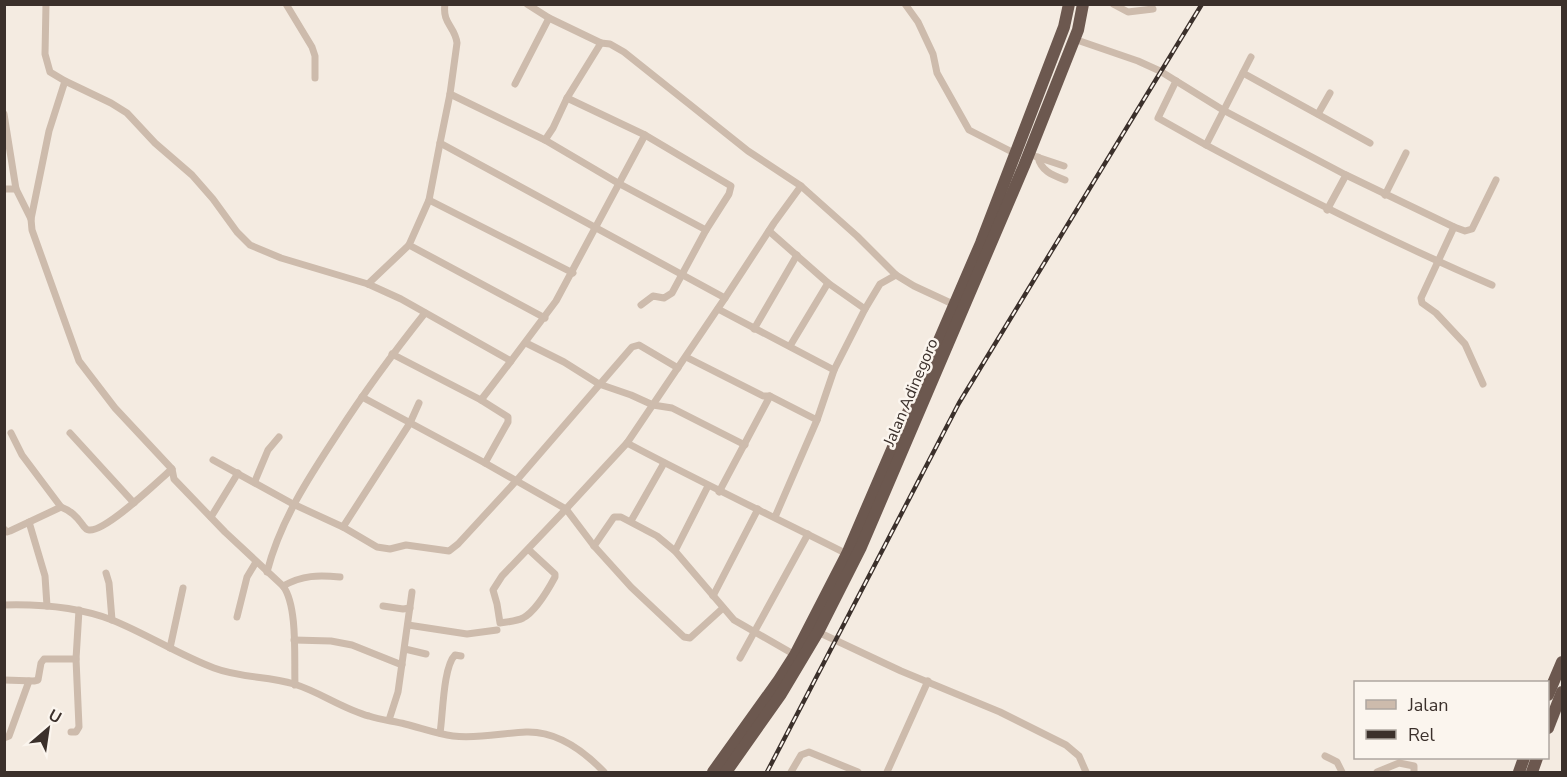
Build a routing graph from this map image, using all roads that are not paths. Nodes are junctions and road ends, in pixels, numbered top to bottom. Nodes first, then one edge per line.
1 (46, 4) edge
2 (286, 4) edge
3 (445, 4) edge
4 (527, 4) edge
5 (905, 4) edge
6 (1069, 4) edge
7 (1083, 4) edge
8 (1113, 4) edge
9 (1153, 9) dead end
10 (549, 18) junction
11 (1074, 39) junction
12 (601, 43) junction
13 (1251, 57) dead end
14 (1243, 73) junction
15 (315, 78) dead end
16 (64, 81) junction
17 (1176, 81) junction
18 (515, 84) dead end
19 (1330, 93) dead end
20 (450, 94) junction
21 (567, 98) junction
22 (1223, 110) junction
23 (1318, 114) junction
24 (5, 115) edge
25 (645, 135) junction
26 (545, 140) junction
27 (440, 143) junction
28 (1370, 143) dead end
29 (1206, 145) junction
30 (7, 149) edge
31 (1406, 153) dead end
32 (1016, 154) junction
33 (1033, 155) junction
34 (1064, 166) dead end
35 (1346, 175) junction
36 (1065, 180) dead end
37 (1496, 180) dead end
38 (618, 183) junction
39 (801, 186) junction
40 (4, 189) edge
41 (16, 189) junction
42 (1385, 195) junction
43 (429, 200) junction
44 (1327, 210) junction
45 (31, 219) junction
46 (595, 227) junction
47 (1454, 227) junction
48 (706, 230) junction
49 (769, 231) junction
50 (409, 245) junction
51 (985, 245) junction
52 (797, 255) junction
53 (1437, 261) junction
54 (573, 273) junction
55 (683, 275) junction
56 (896, 275) junction
57 (828, 283) junction
58 (368, 284) junction
59 (1492, 285) dead end
60 (725, 298) junction
61 (641, 305) dead end
62 (955, 305) junction
63 (718, 309) junction
64 (865, 309) junction
65 (425, 313) junction
66 (545, 318) junction
67 (754, 329) junction
68 (526, 343) junction
69 (790, 346) junction
70 (392, 354) junction
71 (687, 357) junction
72 (511, 361) junction
73 (678, 368) junction
74 (834, 370) junction
75 (599, 384) junction
76 (1483, 384) dead end
77 (770, 396) junction
78 (362, 398) junction
79 (481, 400) junction
80 (419, 403) dead end
81 (653, 405) junction
82 (817, 420) junction
83 (410, 423) junction
84 (11, 433) dead end
85 (70, 433) dead end
86 (279, 437) dead end
87 (627, 442) junction
88 (745, 445) junction
89 (213, 460) dead end
90 (485, 463) junction
91 (664, 463) junction
92 (172, 469) junction
93 (238, 473) junction
94 (517, 480) junction
95 (255, 481) junction
96 (708, 486) junction
97 (719, 492) junction
98 (134, 503) junction
99 (293, 504) junction
100 (61, 507) junction
101 (566, 509) junction
102 (758, 509) junction
103 (775, 517) junction
104 (211, 518) junction
105 (631, 521) junction
106 (29, 522) junction
107 (343, 527) junction
108 (4, 529) edge
109 (808, 534) junction
110 (594, 546) junction
111 (528, 549) junction
112 (675, 551) junction
113 (847, 554) junction
114 (256, 562) junction
115 (267, 572) junction
116 (106, 573) dead end
117 (340, 577) dead end
118 (283, 586) junction
119 (183, 588) dead end
120 (412, 592) dead end
121 (713, 596) junction
122 (4, 605) edge
123 (47, 606) junction
124 (383, 606) dead end
125 (410, 608) junction
126 (723, 608) junction
127 (79, 610) junction
128 (237, 617) dead end
129 (112, 620) junction
130 (408, 625) junction
131 (497, 630) dead end
132 (755, 632) junction
133 (818, 632) junction
134 (294, 640) junction
135 (170, 648) junction
136 (405, 649) junction
137 (426, 654) dead end
138 (795, 655) junction
139 (461, 656) dead end
140 (740, 658) dead end
141 (76, 659) junction
142 (1563, 662) edge
143 (402, 665) junction
144 (4, 680) edge
145 (29, 681) junction
146 (928, 681) junction
147 (295, 685) junction
148 (1563, 692) edge
149 (1549, 693) edge
150 (389, 720) junction
151 (1549, 726) edge
152 (71, 732) dead end
153 (440, 733) junction
154 (4, 738) edge
155 (1325, 756) dead end
156 (604, 772) edge
157 (713, 772) edge
158 (726, 772) edge
159 (791, 772) edge
160 (858, 772) edge
161 (886, 772) edge
162 (1086, 772) edge
163 (1342, 772) edge
164 (1377, 772) edge
165 (1414, 772) edge

1 - 16 street
2 - 15 street
3 - 20 street
4 - 10 street
5 - 32 street
6 - 32 highway, Jalan Adinegoro
7 - 11 highway, Jalan Adinegoro
8 - 9 street
10 - 12 street
10 - 18 street
11 - 17 street
11 - 33 highway, Jalan Adinegoro
12 - 21 street
12 - 39 street
13 - 14 street
14 - 22 street
14 - 23 street
16 - 45 street
16 - 58 street
17 - 22 street
17 - 29 street
19 - 23 street
20 - 26 street
20 - 27 street
21 - 25 street
21 - 26 street
22 - 29 street
22 - 35 street
23 - 28 street
24 - 30 street
25 - 38 street
25 - 48 street
26 - 38 street
27 - 43 street
27 - 46 street
29 - 44 street
30 - 41 street
31 - 42 street
32 - 51 highway, Jalan Adinegoro
33 - 34 street
33 - 36 street
33 - 51 highway, Jalan Adinegoro
35 - 42 street
35 - 44 street
37 - 47 street
38 - 46 street
38 - 48 street
39 - 49 street
39 - 56 street
40 - 41 street
41 - 45 street
42 - 47 street
43 - 50 street
43 - 54 street
44 - 53 street
45 - 92 street
46 - 54 street
46 - 55 street
47 - 53 street
48 - 55 street
49 - 52 street
49 - 60 street
50 - 58 street
50 - 66 street
51 - 62 highway, Jalan Adinegoro
51 - 133 highway, Jalan Adinegoro
52 - 57 street
52 - 67 street
53 - 59 street
53 - 76 street
54 - 66 street
55 - 60 street
55 - 61 street
56 - 62 street
56 - 64 street
57 - 64 street
57 - 69 street
58 - 65 street
60 - 63 street
62 - 113 highway, Jalan Adinegoro
63 - 67 street
63 - 71 street
64 - 74 street
65 - 70 street
65 - 72 street
66 - 68 street
67 - 69 street
68 - 72 street
68 - 75 street
69 - 74 street
70 - 78 street
70 - 79 street
71 - 73 street
71 - 77 street
72 - 79 street
73 - 75 street
73 - 81 street
74 - 82 street
75 - 81 street
75 - 94 street
77 - 82 street
77 - 88 street
78 - 83 street
78 - 99 street
79 - 90 street
80 - 83 street
81 - 87 street
81 - 88 street
82 - 103 street
83 - 90 street
83 - 107 street
84 - 100 street
85 - 98 street
86 - 95 street
87 - 91 street
87 - 101 street
88 - 97 street
89 - 93 street
90 - 94 street
91 - 96 street
91 - 105 street
92 - 98 street
92 - 104 street
93 - 95 street
93 - 104 street
94 - 101 street
94 - 107 street
95 - 99 street
96 - 97 street
96 - 112 street
97 - 102 street
98 - 100 street
99 - 107 street
99 - 115 street
100 - 106 street
101 - 110 street
101 - 111 street
102 - 103 street
102 - 121 street
103 - 109 street
104 - 114 street
105 - 110 street
105 - 112 street
106 - 108 street
106 - 123 street
109 - 113 street
109 - 132 street
110 - 126 street
111 - 111 street
112 - 121 street
113 - 138 highway, Jalan Adinegoro
114 - 115 street
114 - 128 street
115 - 118 street
116 - 129 street
117 - 118 street
118 - 134 street
119 - 135 street
120 - 125 street
121 - 126 street
122 - 123 street
123 - 127 street
124 - 125 street
125 - 130 street
126 - 132 street
127 - 129 street
127 - 141 street
129 - 135 street
130 - 131 street
130 - 136 street
132 - 138 street
132 - 140 street
133 - 146 street
133 - 158 highway, Jalan Adinegoro
134 - 143 street
134 - 147 street
135 - 147 street
136 - 137 street
136 - 143 street
138 - 157 highway, Jalan Adinegoro
139 - 153 street
141 - 145 street
141 - 152 street
142 - 149 highway
143 - 150 street
144 - 145 street
145 - 154 street
146 - 161 street
146 - 162 street
147 - 150 street
148 - 151 highway
150 - 153 street
153 - 156 street
155 - 163 street
159 - 160 street
164 - 165 street

